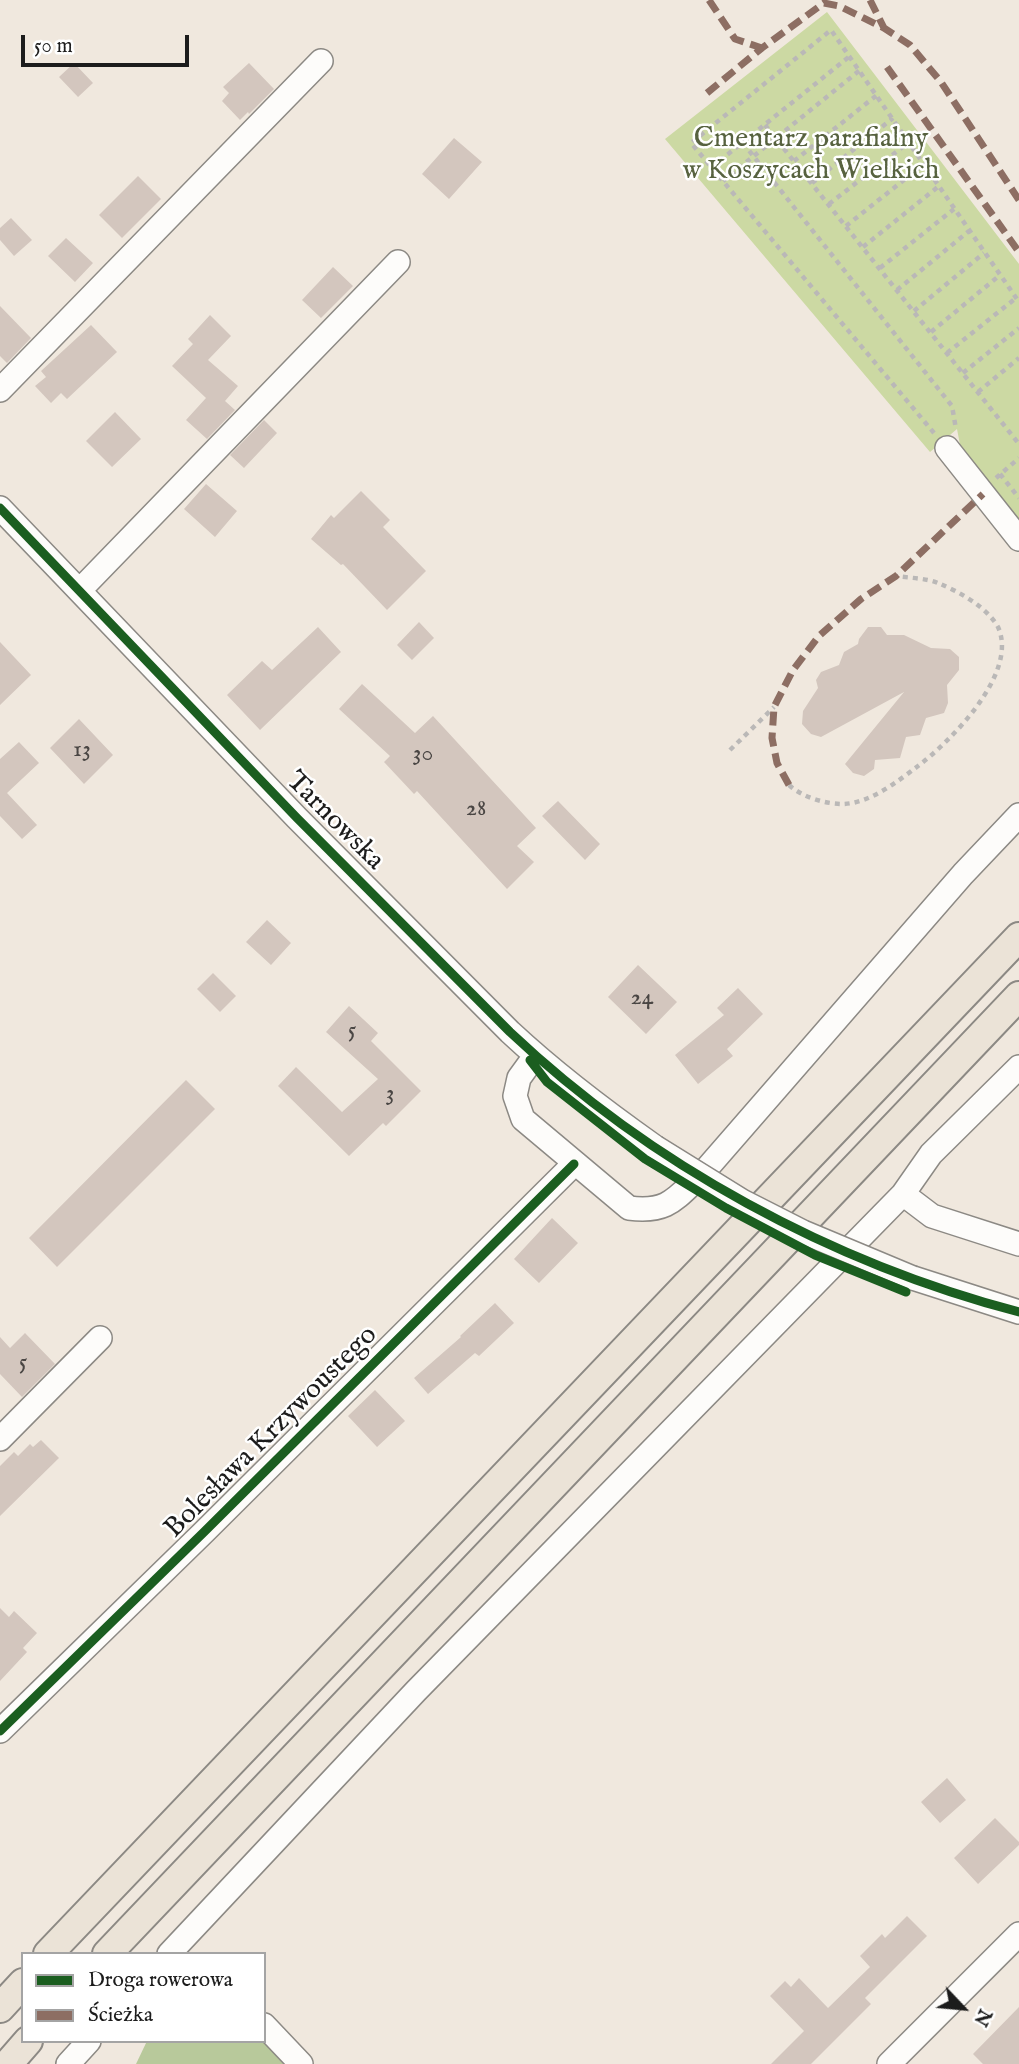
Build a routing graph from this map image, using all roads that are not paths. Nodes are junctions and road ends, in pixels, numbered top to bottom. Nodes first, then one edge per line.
1 (321, 61) dead end
2 (398, 262) dead end
3 (0, 390) edge
4 (944, 445) road end
5 (0, 508) edge
6 (1019, 539) edge
7 (79, 590) junction
8 (1019, 815) edge
9 (1019, 937) edge
10 (1019, 996) edge
11 (535, 1056) junction
12 (1019, 1067) edge
13 (574, 1164) junction
14 (903, 1194) junction
15 (1019, 1244) edge
16 (1019, 1312) edge
17 (100, 1338) dead end
18 (0, 1438) edge
19 (0, 1731) edge
20 (1019, 1934) edge
21 (182, 1949) edge
22 (50, 1952) edge
23 (109, 1952) edge
24 (21, 1985) edge
25 (0, 2008) edge
26 (266, 2027) edge
27 (26, 2043) edge
28 (87, 2043) edge
29 (8, 2064) edge
30 (68, 2064) edge
31 (301, 2064) edge
32 (889, 2064) edge

1 - 3 street
2 - 7 street
4 - 6 street
5 - 7 street, Tarnowska
7 - 11 street, Tarnowska
8 - 13 street
9 - 22 main road
10 - 23 main road
11 - 13 street
11 - 16 street, Tarnowska, bridge
12 - 14 street
13 - 19 street, Bolesława Krzywoustego
14 - 15 street
14 - 21 street
17 - 18 street
20 - 32 street
24 - 25 main road
26 - 31 street
27 - 29 main road
28 - 30 street

